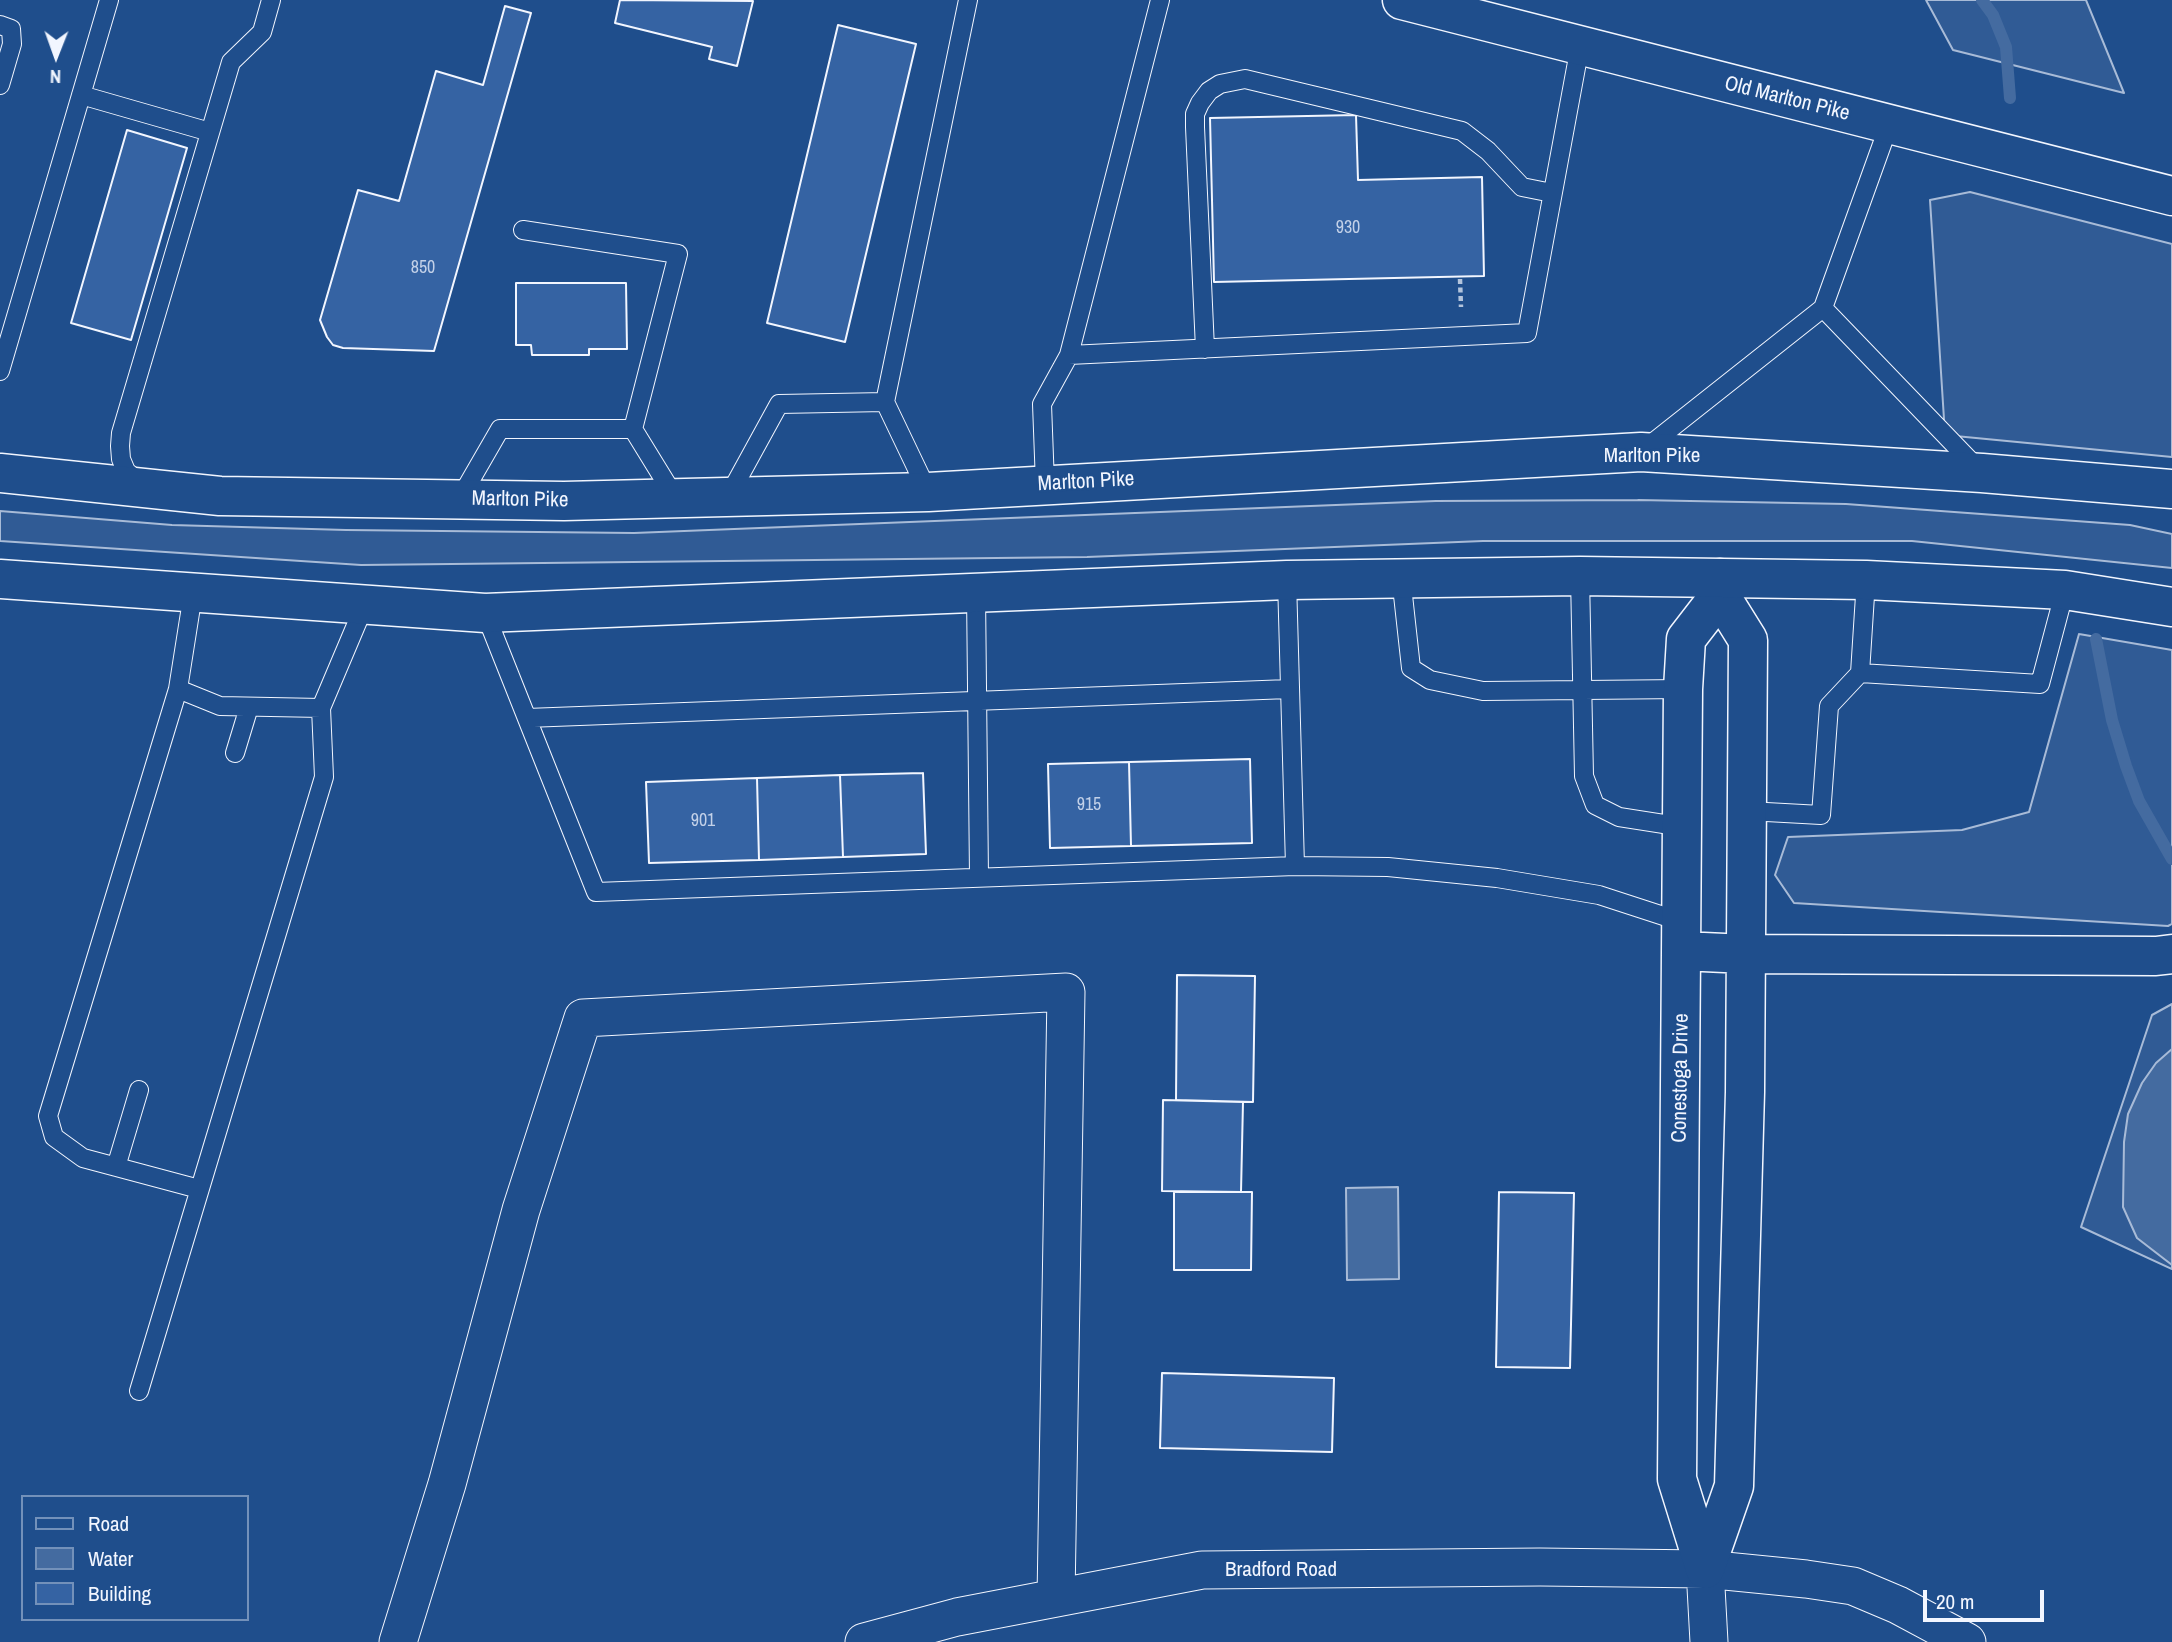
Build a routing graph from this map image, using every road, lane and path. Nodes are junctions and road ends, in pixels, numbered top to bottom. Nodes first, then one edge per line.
1 (109, 0) edge
2 (271, 0) edge
3 (968, 0) edge
4 (1160, 0) edge
5 (1402, 0) edge
6 (0, 25) edge
7 (1580, 46) junction
8 (0, 85) edge
9 (81, 94) junction
10 (1889, 125) junction
11 (210, 132) junction
12 (1552, 192) junction
13 (2172, 196) edge
14 (523, 230) dead end
15 (1823, 308) junction
16 (1205, 349) junction
17 (1069, 355) junction
18 (0, 371) edge
19 (885, 402) junction
20 (633, 429) junction
21 (1641, 452) junction
22 (1982, 472) junction
23 (0, 473) edge
24 (1045, 484) junction
25 (146, 488) junction
26 (2172, 489) edge
27 (928, 492) junction
28 (728, 497) junction
29 (459, 499) junction
30 (676, 499) junction
31 (1580, 576) junction
32 (1401, 577) junction
33 (0, 579) edge
34 (1287, 580) junction
35 (1866, 580) junction
36 (1720, 586) junction
37 (2065, 590) junction
38 (976, 592) junction
39 (193, 594) junction
40 (365, 604) junction
41 (2172, 607) edge
42 (485, 613) junction
43 (1860, 673) junction
44 (178, 689) junction
45 (1289, 689) junction
46 (1683, 689) junction
47 (1582, 691) junction
48 (976, 701) junction
49 (249, 707) junction
50 (321, 708) junction
51 (527, 718) junction
52 (235, 753) dead end
53 (1748, 811) junction
54 (1682, 827) junction
55 (1295, 866) junction
56 (979, 877) junction
57 (1682, 937) junction
58 (1746, 954) junction
59 (2172, 954) edge
60 (139, 1090) dead end
61 (116, 1167) junction
62 (199, 1189) junction
63 (139, 1391) dead end
64 (1705, 1569) junction
65 (1056, 1598) junction
66 (961, 1630) edge
67 (398, 1642) edge
68 (864, 1642) edge
69 (1709, 1642) edge
70 (1966, 1642) edge

1 - 9 lane
2 - 11 lane
3 - 19 lane
4 - 17 lane
5 - 7 main road, Old Marlton Pike
6 - 8 lane
7 - 10 main road, Old Marlton Pike
7 - 12 lane
9 - 11 lane
9 - 18 lane
10 - 13 main road, Old Marlton Pike
10 - 15 lane
11 - 25 lane
12 - 16 lane
12 - 16 lane
14 - 20 lane
15 - 21 lane
15 - 22 lane
16 - 17 lane
17 - 24 lane
19 - 27 lane
19 - 28 lane
20 - 29 lane
20 - 30 lane
21 - 22 main road, Marlton Pike
21 - 24 main road, Marlton Pike
22 - 26 main road, Marlton Pike
23 - 25 main road, Marlton Pike
24 - 27 main road, Marlton Pike
25 - 29 main road, Marlton Pike
27 - 28 main road, Marlton Pike
28 - 30 main road, Marlton Pike
29 - 30 main road, Marlton Pike
31 - 32 main road
31 - 36 main road
31 - 47 lane
32 - 34 main road
32 - 47 lane
33 - 39 main road
34 - 38 main road
34 - 45 lane
35 - 36 main road
35 - 37 main road
35 - 43 lane
36 - 46 main road, Conestoga Drive
36 - 53 main road, Conestoga Drive
37 - 41 main road
37 - 43 lane
38 - 42 main road
38 - 48 lane
39 - 40 main road
39 - 44 lane
40 - 42 main road
40 - 50 lane
42 - 51 lane
43 - 53 lane
44 - 49 lane
44 - 61 lane
45 - 48 lane
45 - 55 lane
46 - 47 lane
46 - 54 main road, Conestoga Drive
47 - 54 lane
48 - 51 lane
48 - 56 lane
49 - 50 lane
49 - 52 lane
50 - 62 lane
51 - 56 lane
53 - 58 main road, Conestoga Drive
54 - 57 main road, Conestoga Drive
55 - 56 lane
55 - 57 lane
57 - 58 main road
57 - 64 main road, Conestoga Drive
58 - 59 main road
58 - 64 main road, Conestoga Drive
60 - 61 lane
61 - 62 lane
62 - 63 lane
64 - 65 street, Bradford Road
64 - 69 street, Conestoga Drive
64 - 70 street, Bradford Road
65 - 66 street, Bradford Road
65 - 67 street
66 - 68 street, Bradford Road

